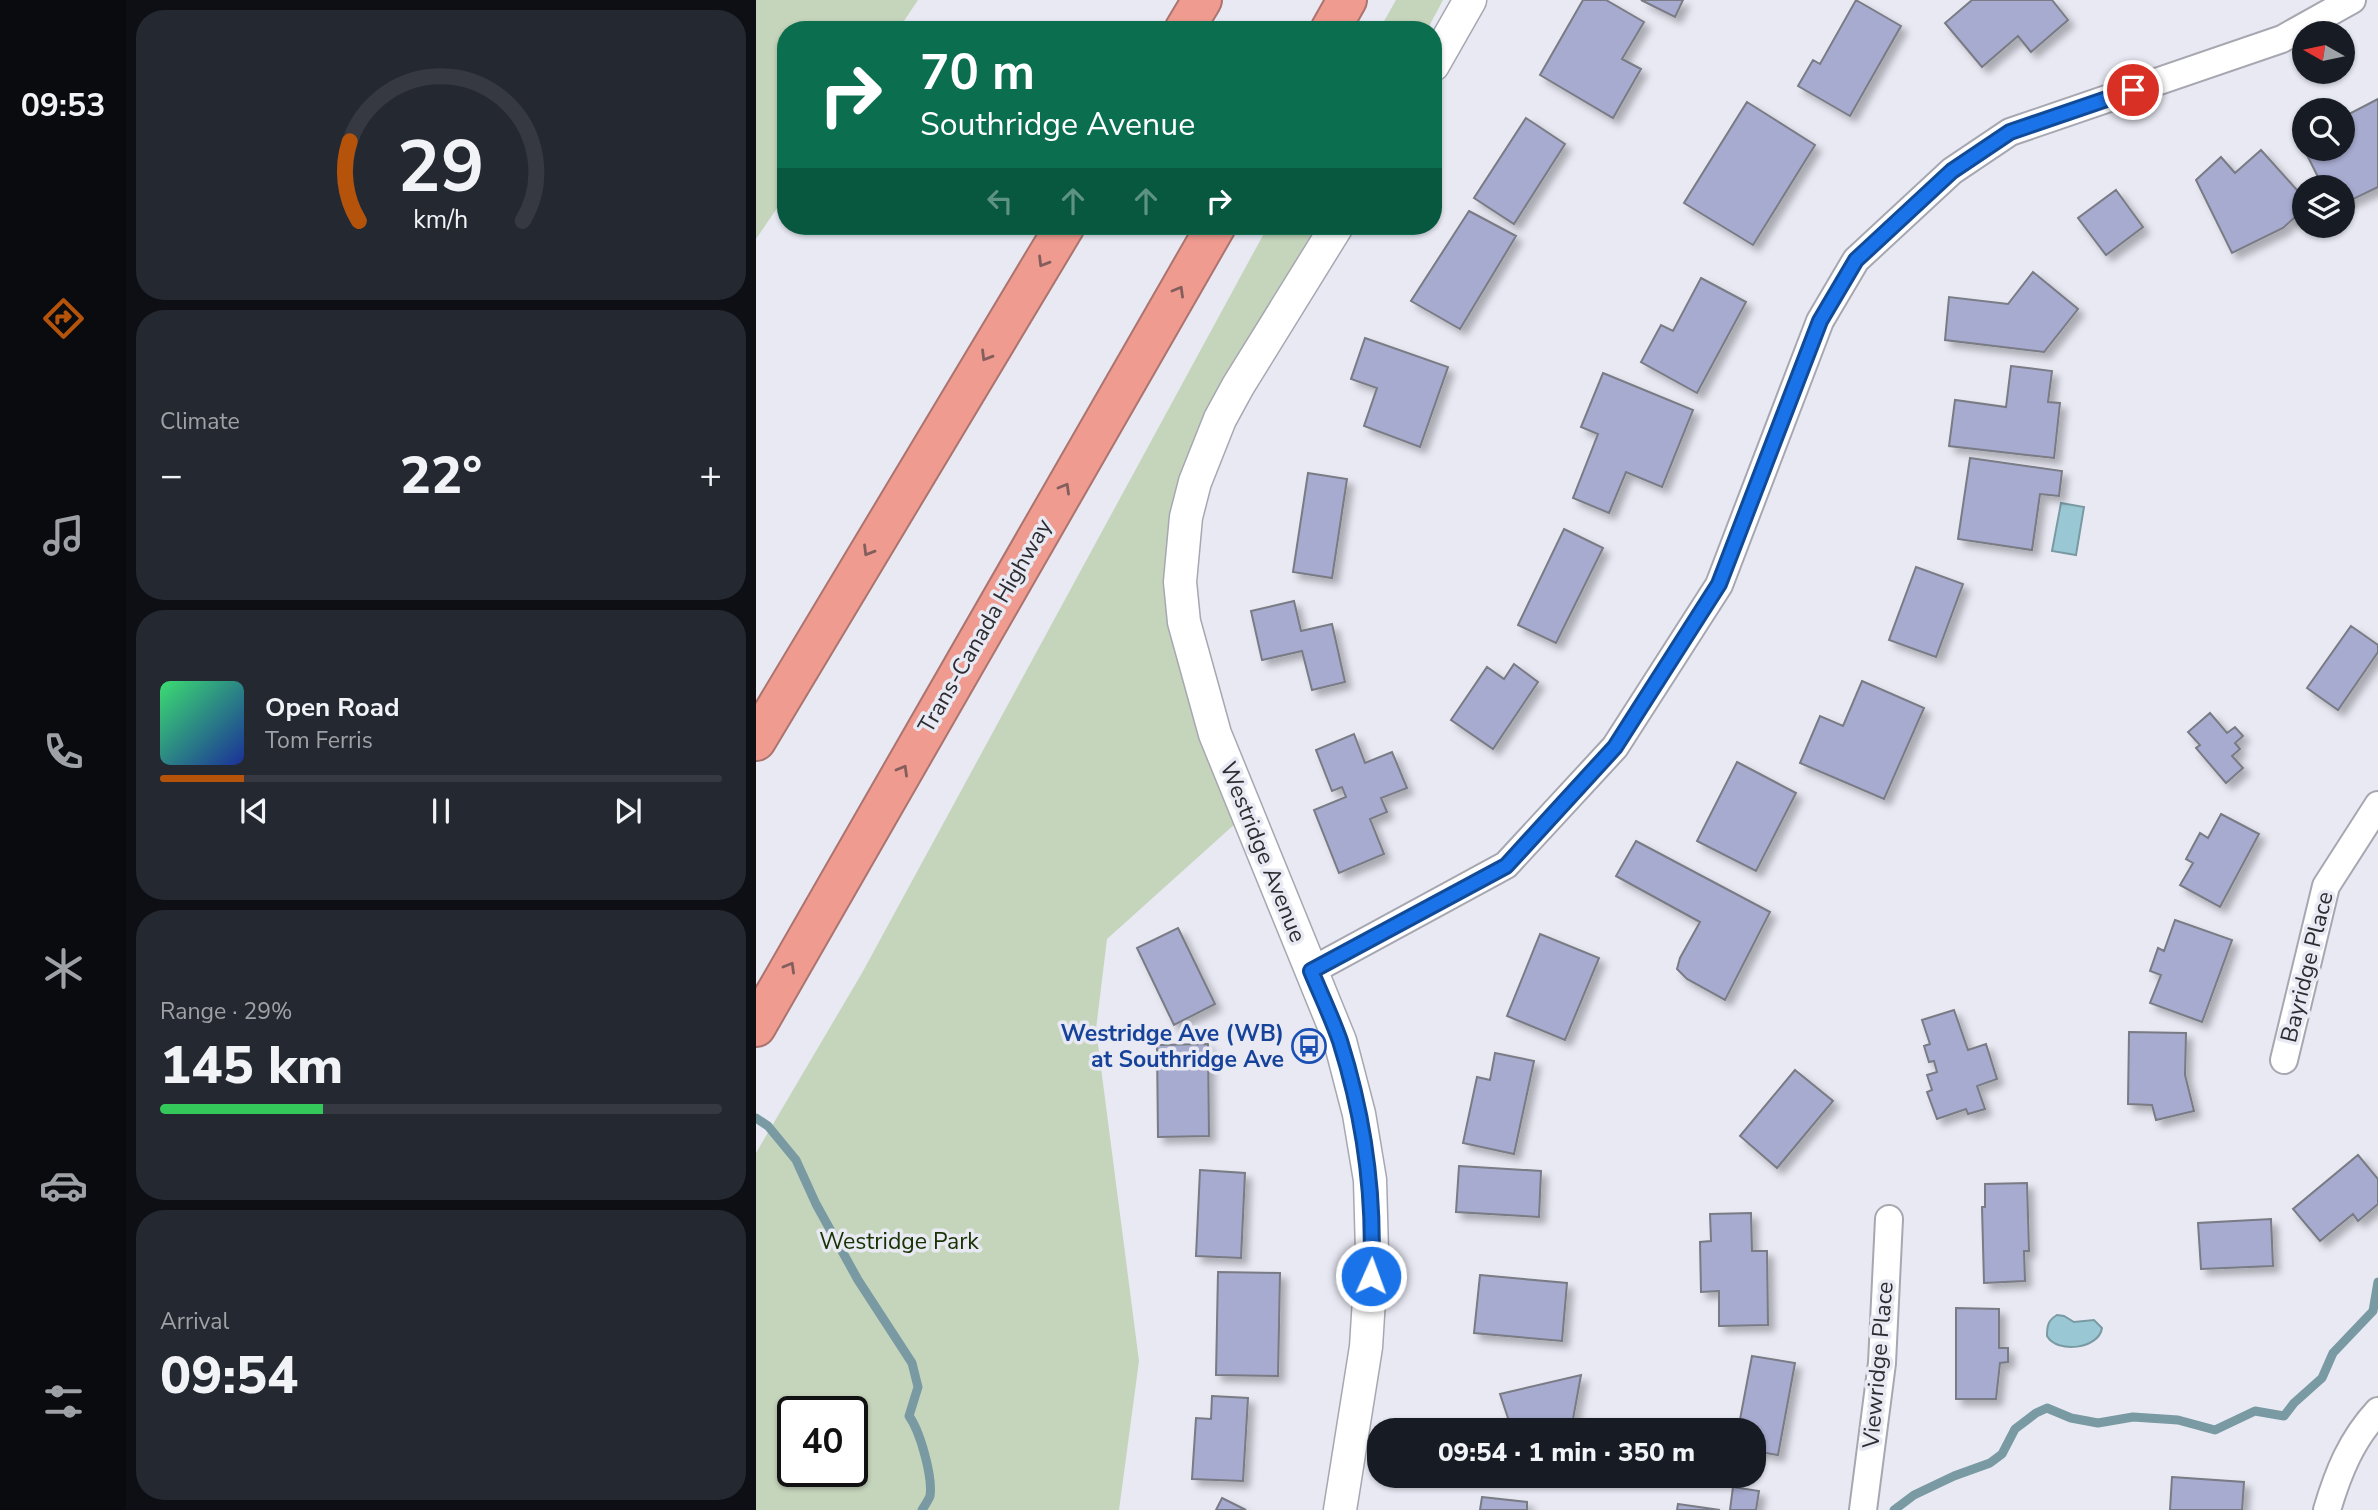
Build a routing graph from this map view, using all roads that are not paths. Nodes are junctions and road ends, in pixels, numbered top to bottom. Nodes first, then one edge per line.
1 (1202, 0) edge
2 (1347, 0) edge
3 (1470, 0) edge
4 (2352, 0) edge
5 (1189, 21) edge
6 (1335, 21) edge
7 (1442, 49) edge
8 (1060, 235) edge
9 (1211, 235) edge
10 (1331, 235) edge
11 (756, 741) edge
12 (2378, 805) edge
13 (1311, 971) junction
14 (756, 1027) edge
15 (2284, 1060) dead end
16 (1889, 1219) dead end
17 (2378, 1411) edge
18 (1340, 1510) edge
19 (1863, 1510) edge
20 (2327, 1510) edge

1 - 5 highway
2 - 6 highway
3 - 7 street
4 - 13 street
8 -> 11 highway
14 -> 9 highway, Trans-Canada Highway
10 - 13 street, Westridge Avenue
12 - 15 street, Bayridge Place
13 - 18 street, Westridge Avenue
16 - 19 street, Viewridge Place
17 - 20 street

